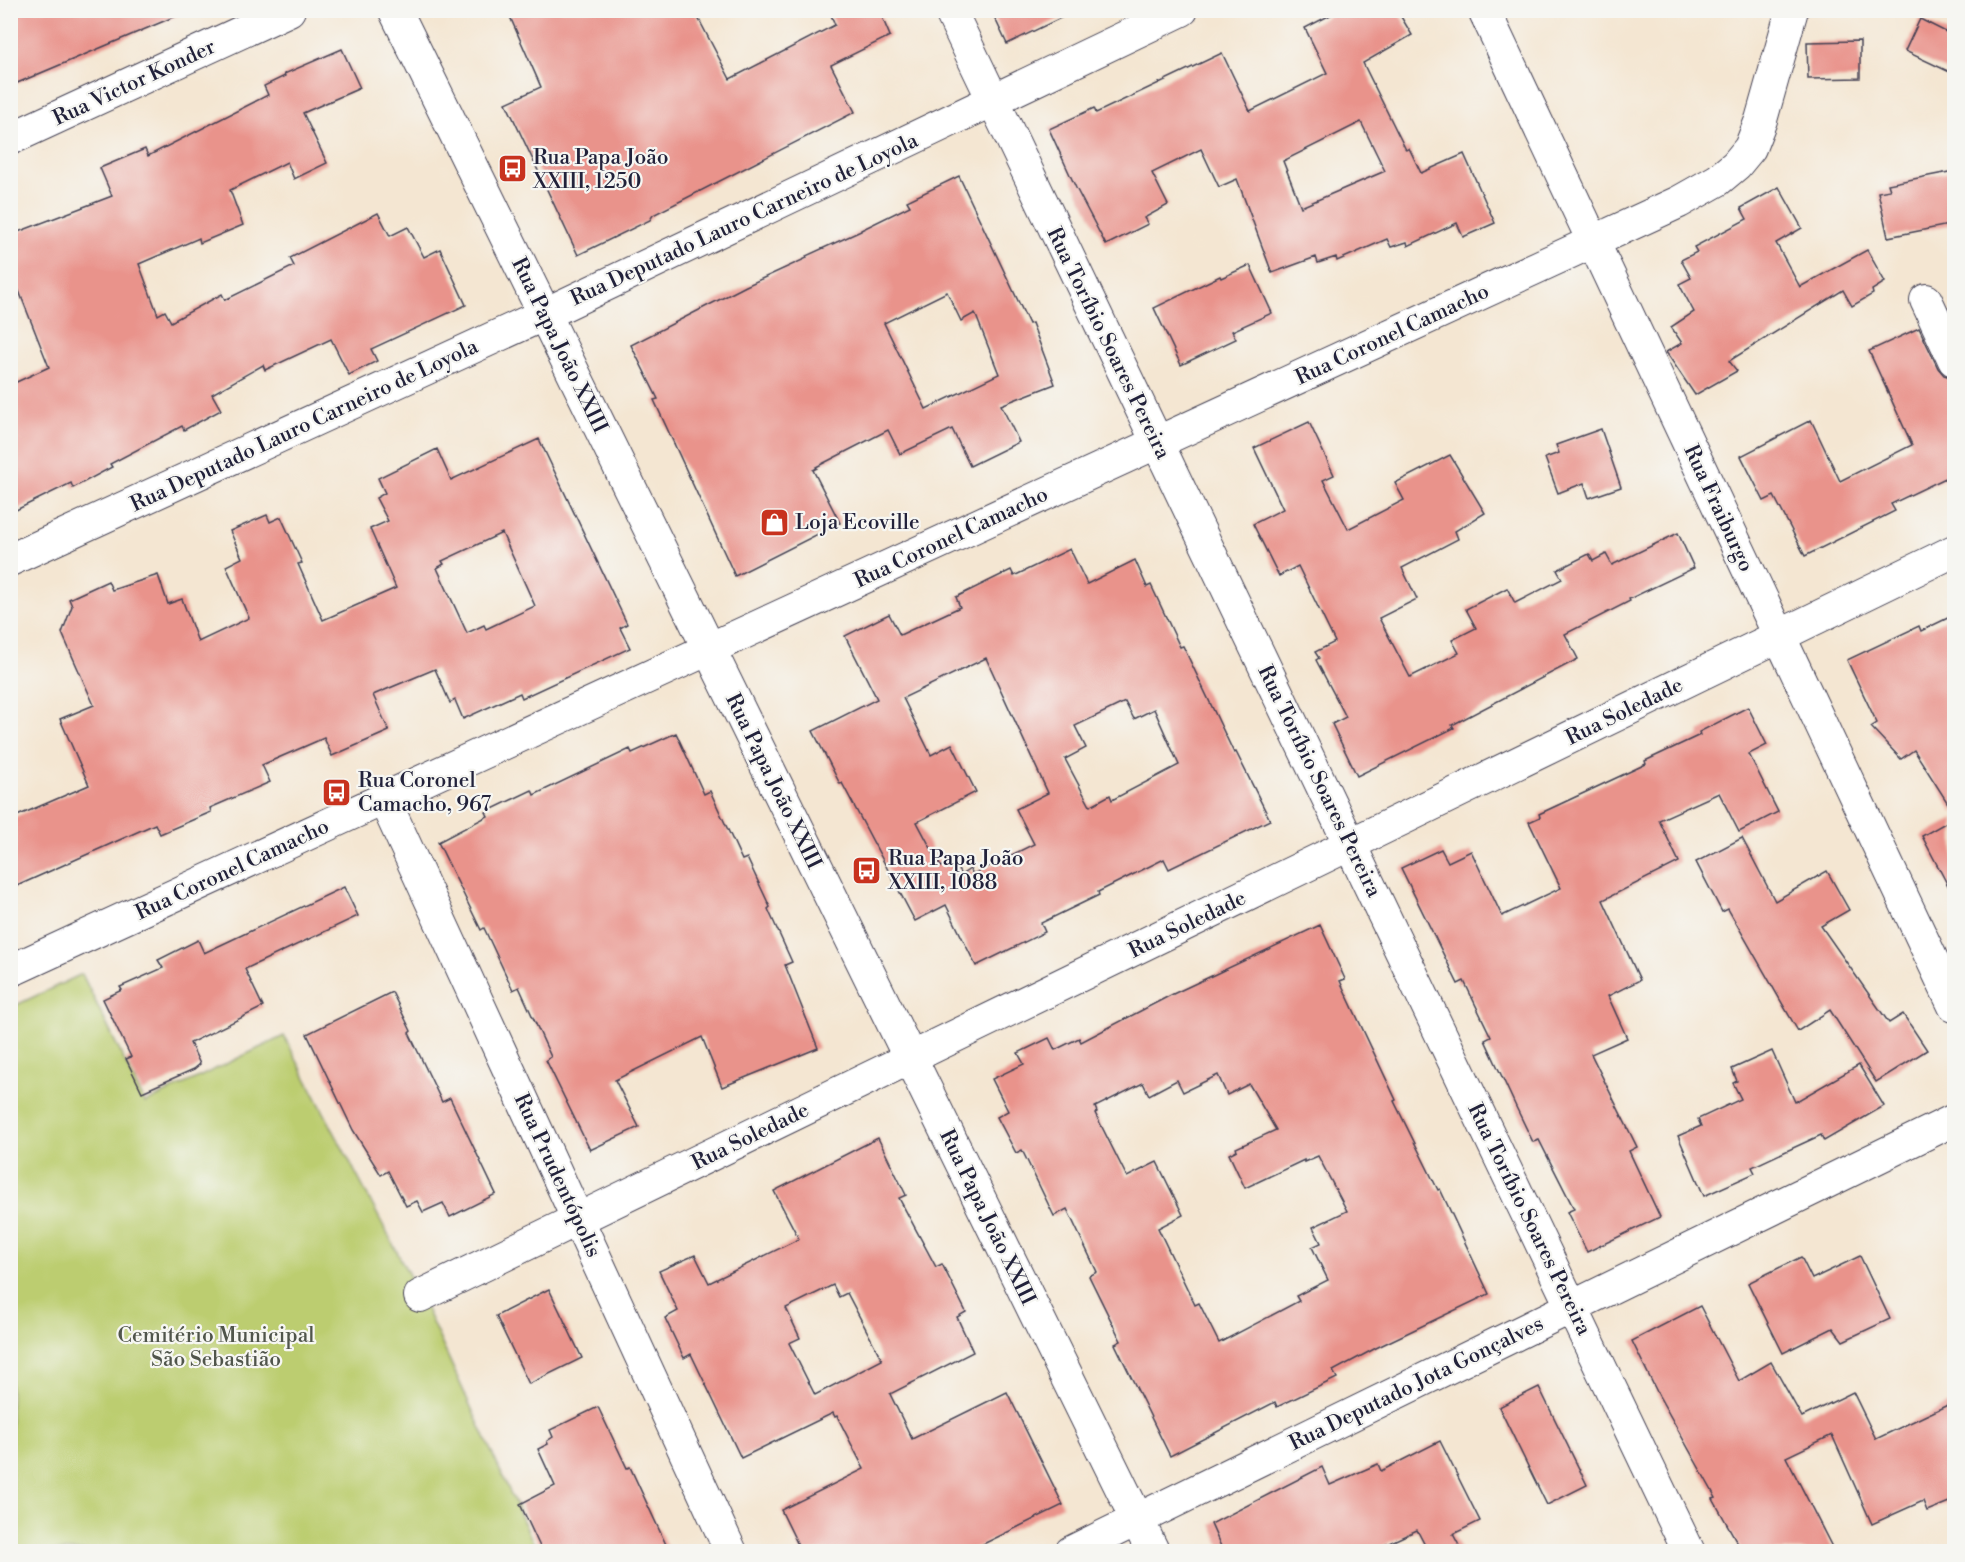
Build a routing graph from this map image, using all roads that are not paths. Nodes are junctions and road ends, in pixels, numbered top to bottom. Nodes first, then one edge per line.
1 (289, 10) edge
2 (395, 10) edge
3 (950, 10) edge
4 (1182, 10) edge
5 (1484, 10) edge
6 (1792, 10) edge
7 (993, 101) junction
8 (10, 139) edge
9 (1594, 242) junction
10 (1926, 300) dead end
11 (545, 314) junction
12 (1954, 360) edge
13 (1157, 442) junction
14 (1954, 551) edge
15 (10, 560) edge
16 (1779, 636) junction
17 (709, 649) junction
18 (384, 799) junction
19 (1350, 845) junction
20 (10, 971) edge
21 (1954, 1006) edge
22 (910, 1058) junction
23 (1954, 1120) edge
24 (578, 1220) junction
25 (420, 1296) dead end
26 (1572, 1307) junction
27 (1137, 1519) junction
28 (731, 1551) edge
29 (1071, 1551) edge
30 (1153, 1551) edge
31 (1689, 1551) edge

1 - 8 street, Rua Victor Konder
2 - 11 main road, Rua Papa João XXIII
3 - 7 street, Rua Toríbio Soares Pereira
4 - 7 street, Rua Deputado Lauro Carneiro de Loyola
5 - 9 street, Rua Fraiburgo
6 - 9 street, Rua Coronel Camacho
7 - 11 street, Rua Deputado Lauro Carneiro de Loyola
7 - 13 street, Rua Toríbio Soares Pereira
9 - 13 street, Rua Coronel Camacho
9 - 16 street, Rua Fraiburgo
10 - 12 street
11 - 15 street, Rua Deputado Lauro Carneiro de Loyola
11 - 17 main road, Rua Papa João XXIII
13 - 17 street, Rua Coronel Camacho
13 - 19 street, Rua Toríbio Soares Pereira
14 - 16 street, Rua Soledade
16 - 19 street, Rua Soledade
16 - 21 street, Rua Fraiburgo
17 - 18 street, Rua Coronel Camacho
17 - 22 main road, Rua Papa João XXIII
18 - 20 street, Rua Coronel Camacho
18 - 24 street, Rua Prudentópolis
19 - 22 street, Rua Soledade
19 - 26 street, Rua Toríbio Soares Pereira
22 - 24 street, Rua Soledade
22 - 27 main road, Rua Papa João XXIII
23 - 26 street, Rua Deputado Jota Gonçalves
24 - 25 street, Rua Soledade
24 - 28 street, Rua Prudentópolis
26 - 27 street, Rua Deputado Jota Gonçalves
26 - 31 street, Rua Toríbio Soares Pereira
27 - 29 street, Rua Deputado Jota Gonçalves
27 - 30 main road, Rua Papa João XXIII

